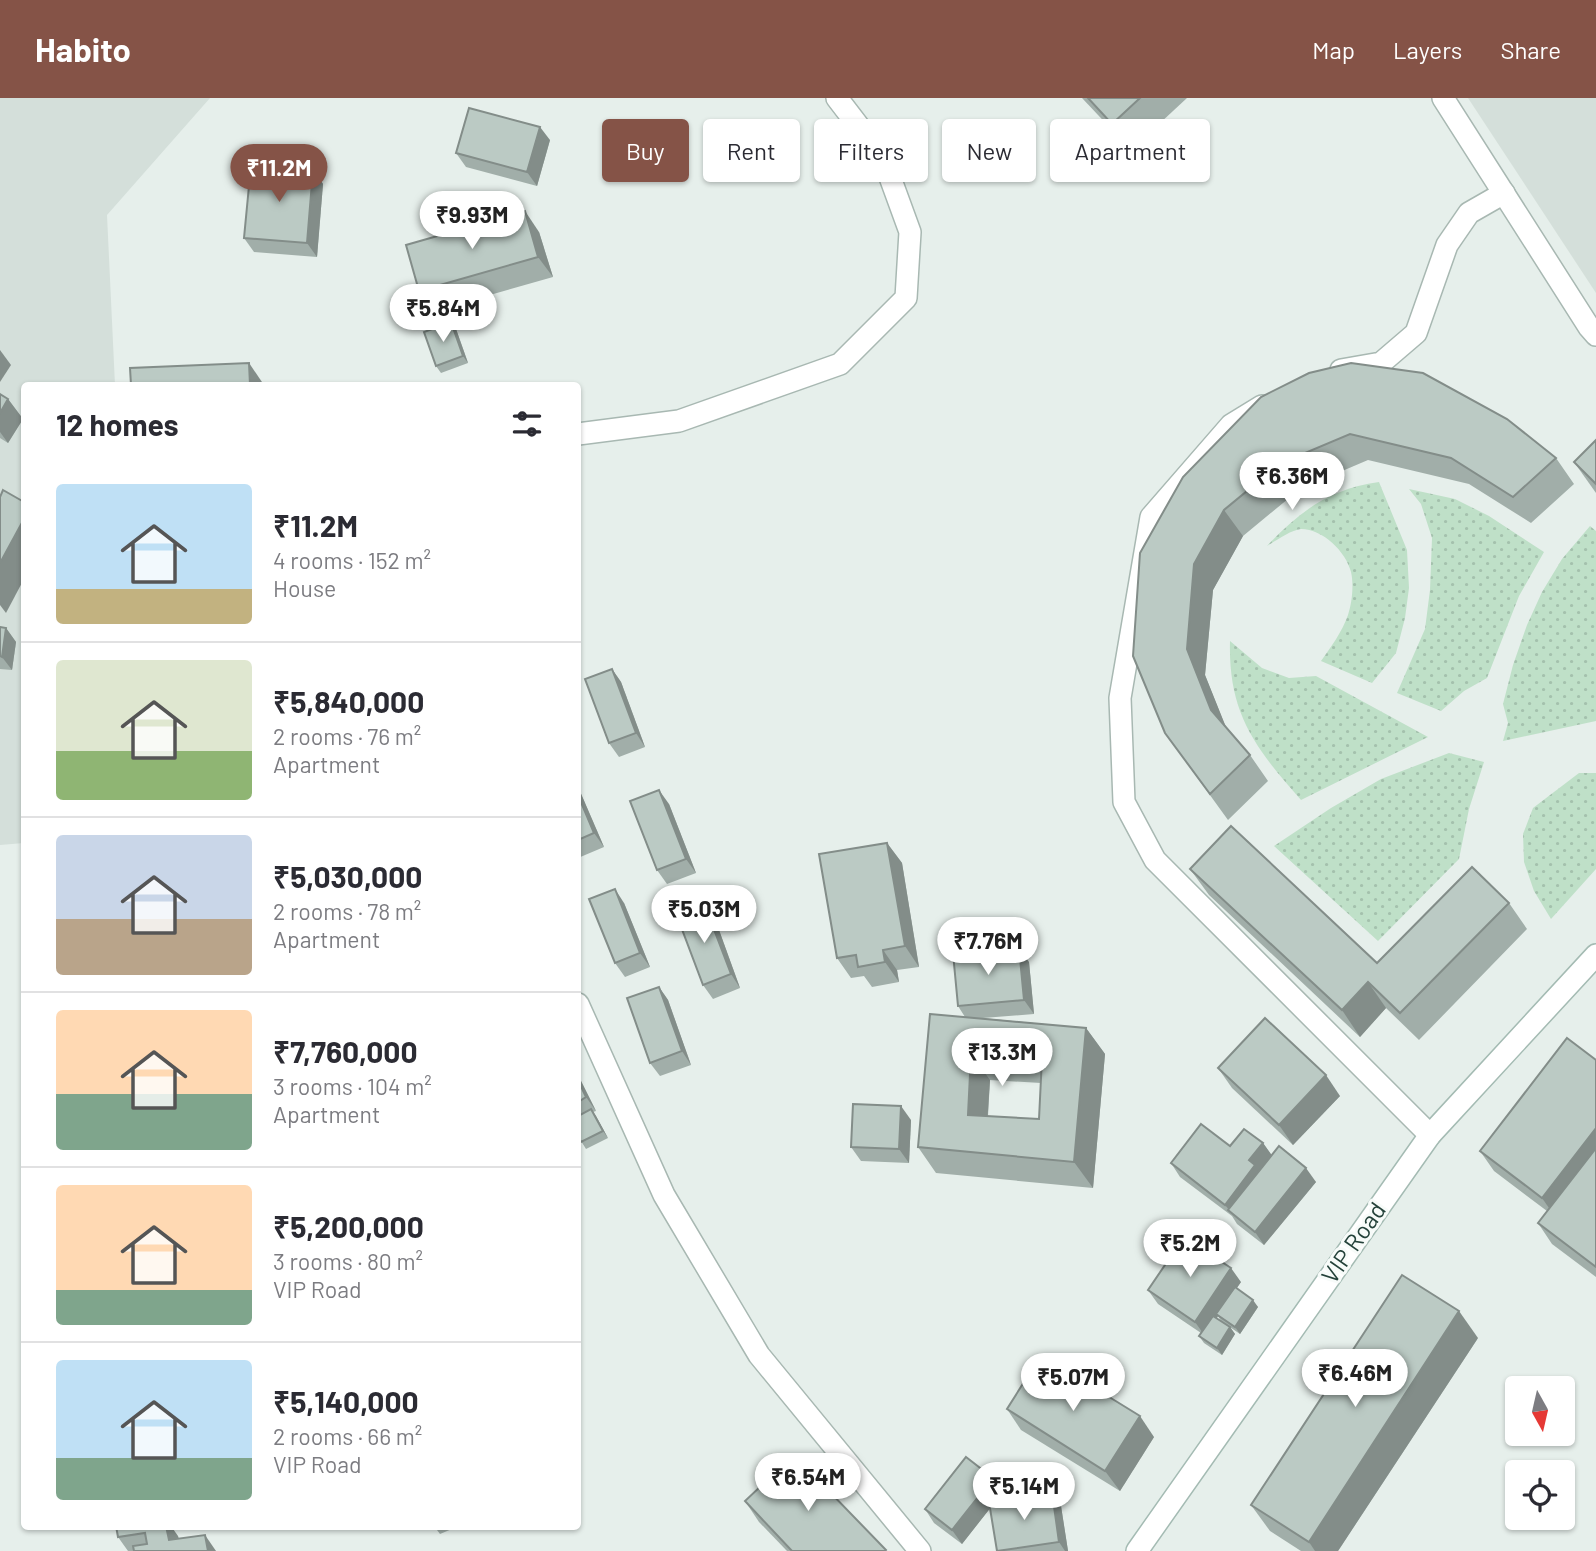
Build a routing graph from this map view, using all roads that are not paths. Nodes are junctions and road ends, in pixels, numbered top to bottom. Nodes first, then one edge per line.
1 (837, 98) edge
2 (1443, 98) edge
3 (1504, 193) junction
4 (1596, 335) edge
5 (1326, 373) edge
6 (1277, 397) edge
7 (581, 434) edge
8 (1596, 955) edge
9 (581, 1011) edge
10 (1430, 1135) junction
11 (920, 1551) edge
12 (1137, 1551) edge

1 - 7 street
2 - 3 street
3 - 4 street
3 - 5 street
6 - 10 street
8 - 10 street, VIP Road
9 - 11 street
10 - 12 street, VIP Road

